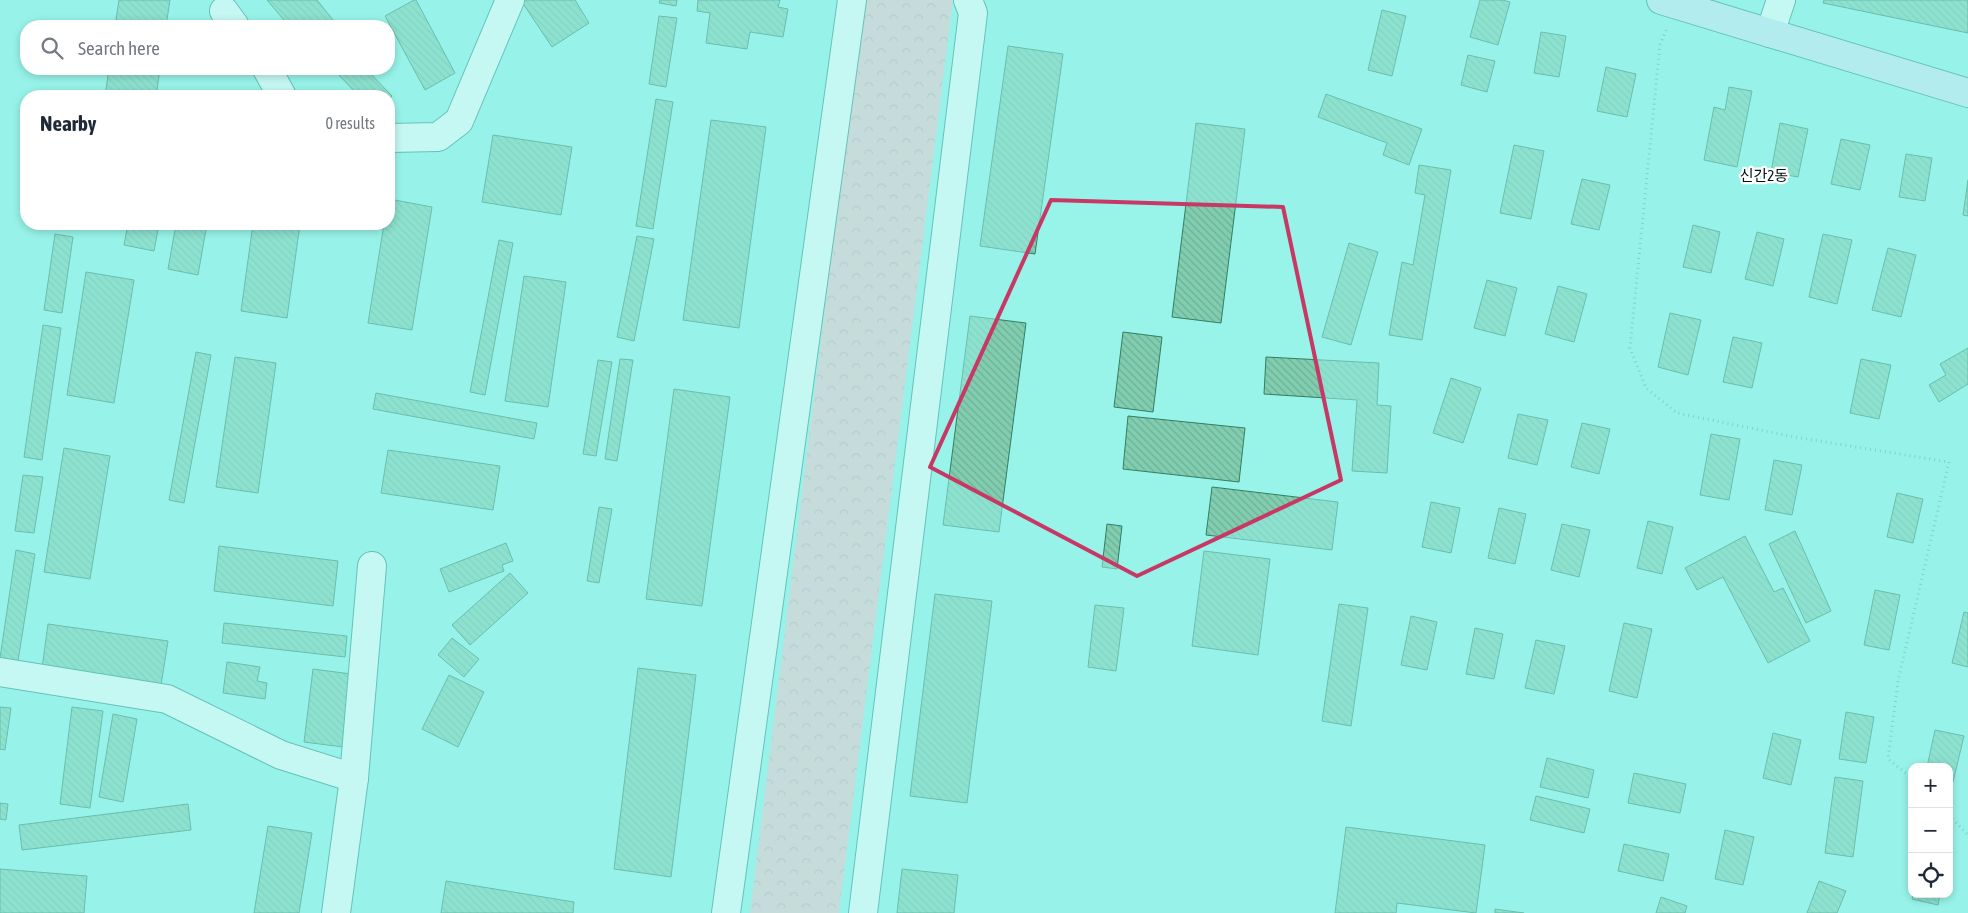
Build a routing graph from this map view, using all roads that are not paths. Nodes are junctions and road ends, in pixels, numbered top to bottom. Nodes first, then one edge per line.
1 (510, 0) edge
2 (852, 0) edge
3 (968, 0) edge
4 (1781, 0) edge
5 (1669, 2) edge
6 (1770, 33) junction
7 (270, 75) edge
8 (279, 90) edge
9 (1968, 93) edge
10 (395, 138) edge
11 (372, 566) dead end
12 (0, 672) edge
13 (354, 778) junction
14 (336, 913) edge
15 (726, 913) edge
16 (863, 913) edge

1 - 10 street
2 - 15 street
3 - 16 street
4 - 6 street
5 - 6 street
6 - 9 street
7 - 8 street
11 - 13 street
12 - 13 street
13 - 14 street

